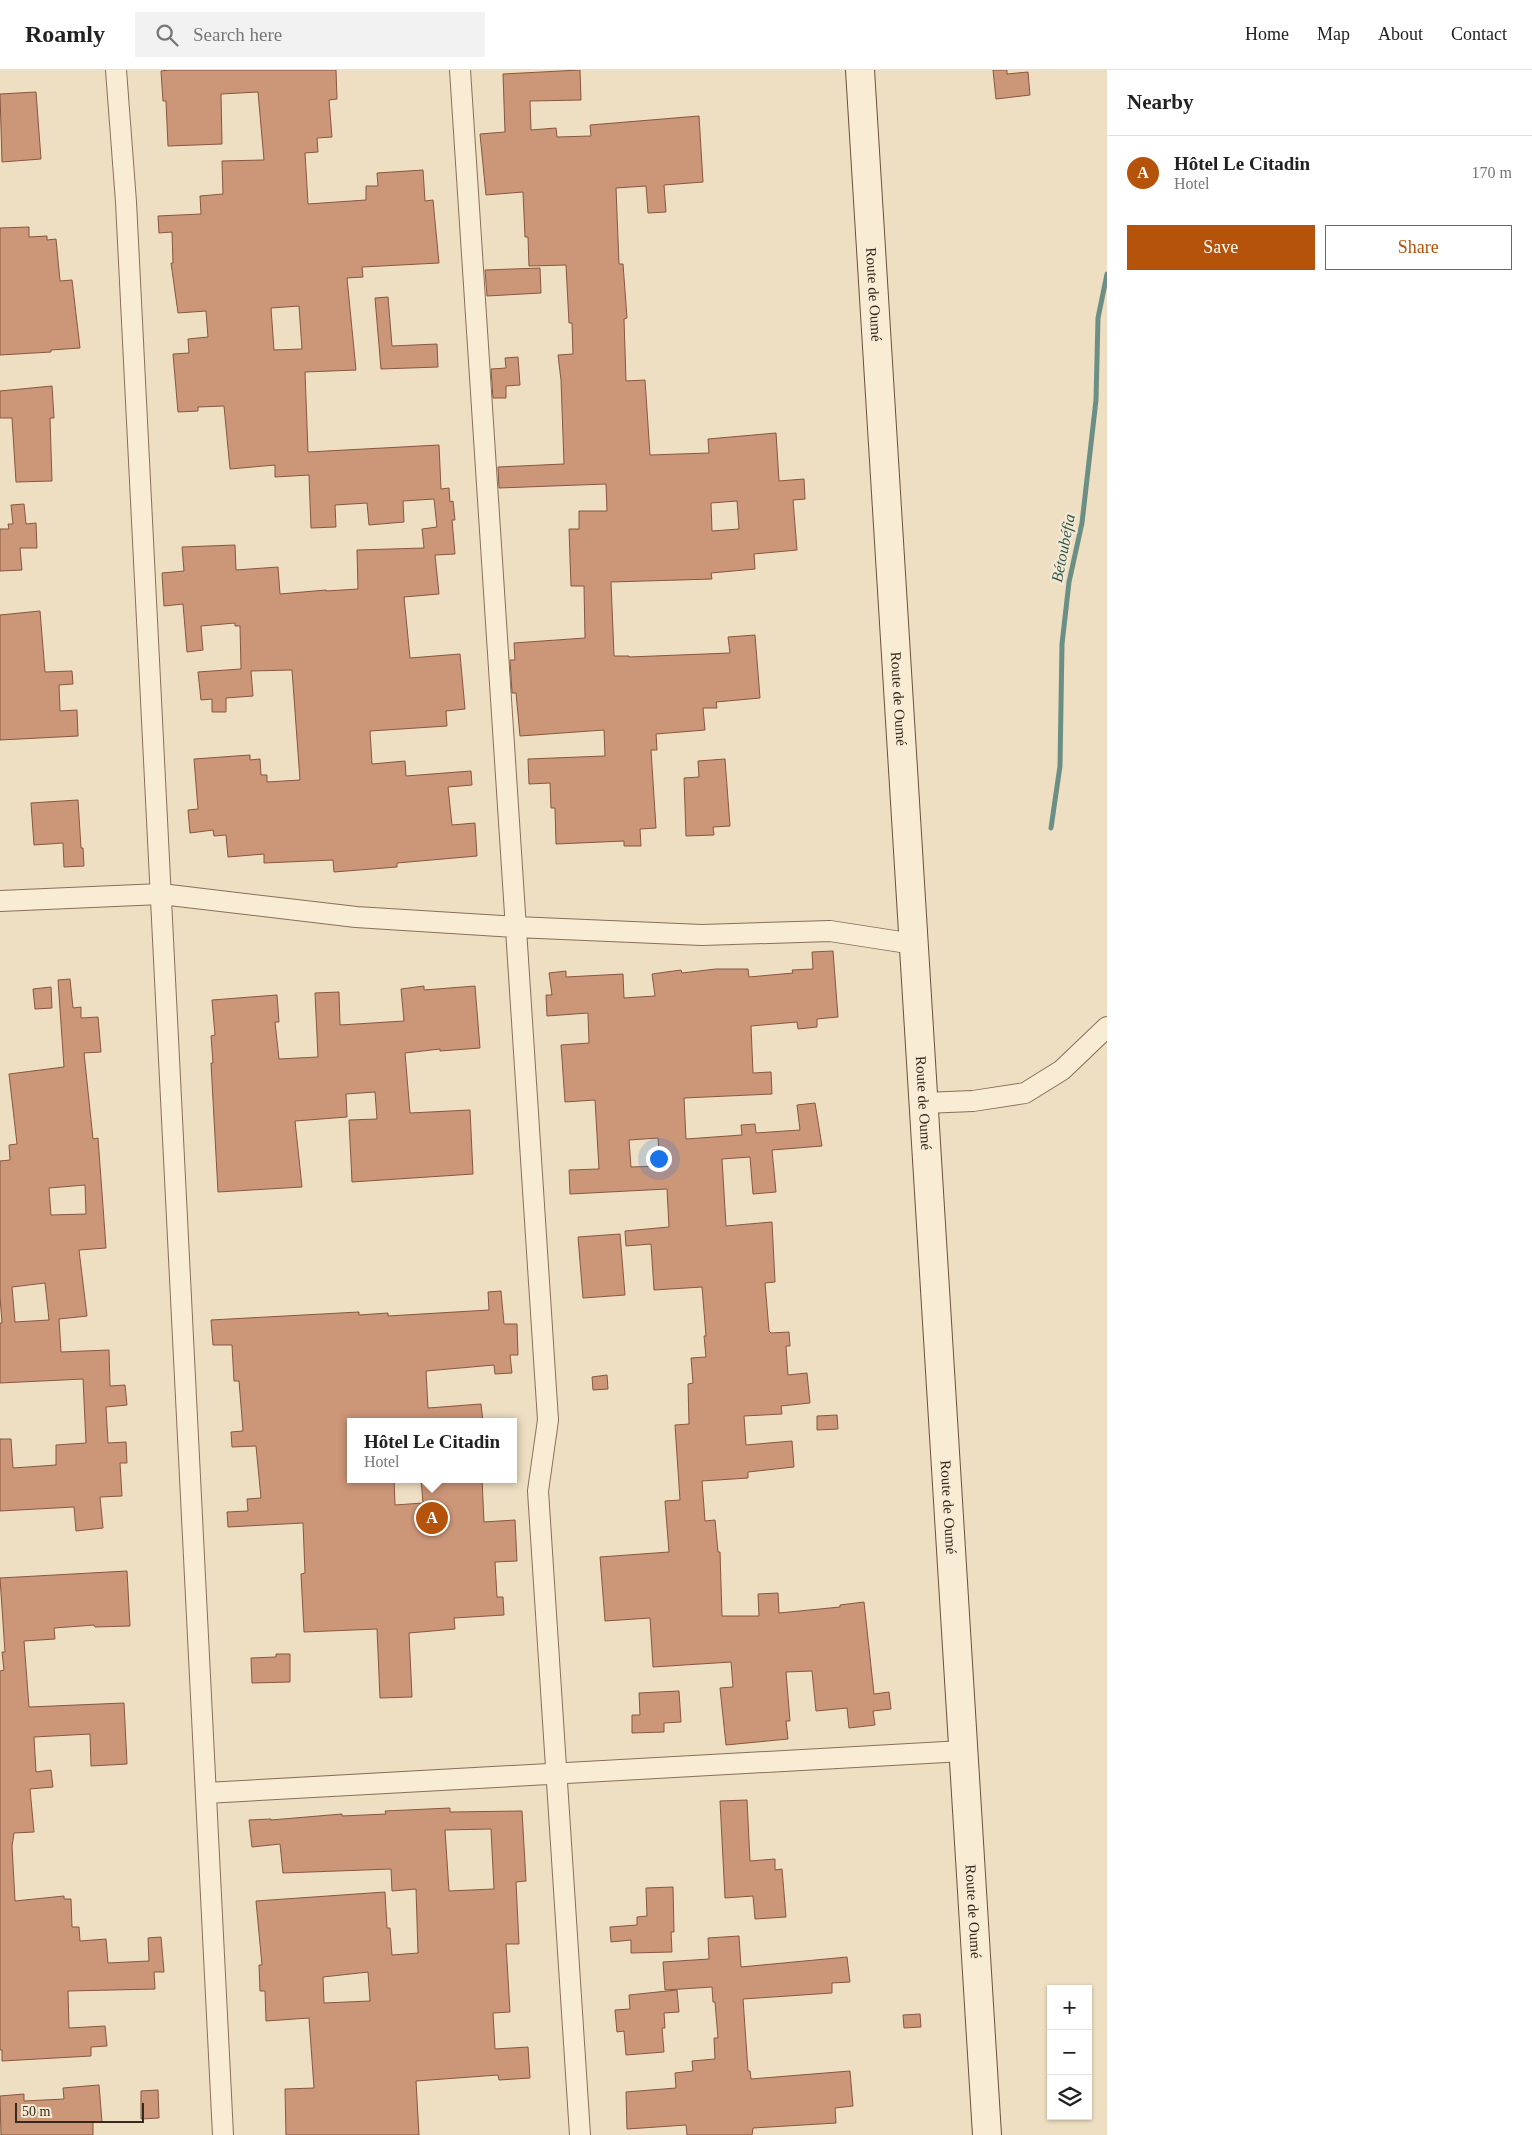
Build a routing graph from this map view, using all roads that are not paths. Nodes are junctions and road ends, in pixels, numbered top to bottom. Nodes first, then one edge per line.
1 (116, 70) edge
2 (460, 70) edge
3 (860, 70) edge
4 (161, 894) junction
5 (0, 902) edge
6 (516, 927) junction
7 (914, 944) junction
8 (1107, 1028) edge
9 (924, 1103) junction
10 (963, 1750) junction
11 (556, 1774) junction
12 (206, 1793) junction
13 (223, 2135) edge
14 (580, 2135) edge
15 (986, 2135) edge

1 - 4 street
2 - 6 street
3 - 7 street, Route de Oumé
4 - 5 street
4 - 6 street
4 - 12 street
6 - 7 street
6 - 11 street
7 - 9 street, Route de Oumé
8 - 9 street
9 - 10 street, Route de Oumé
10 - 11 street
10 - 15 street, Route de Oumé
11 - 12 street
11 - 14 street
12 - 13 street

